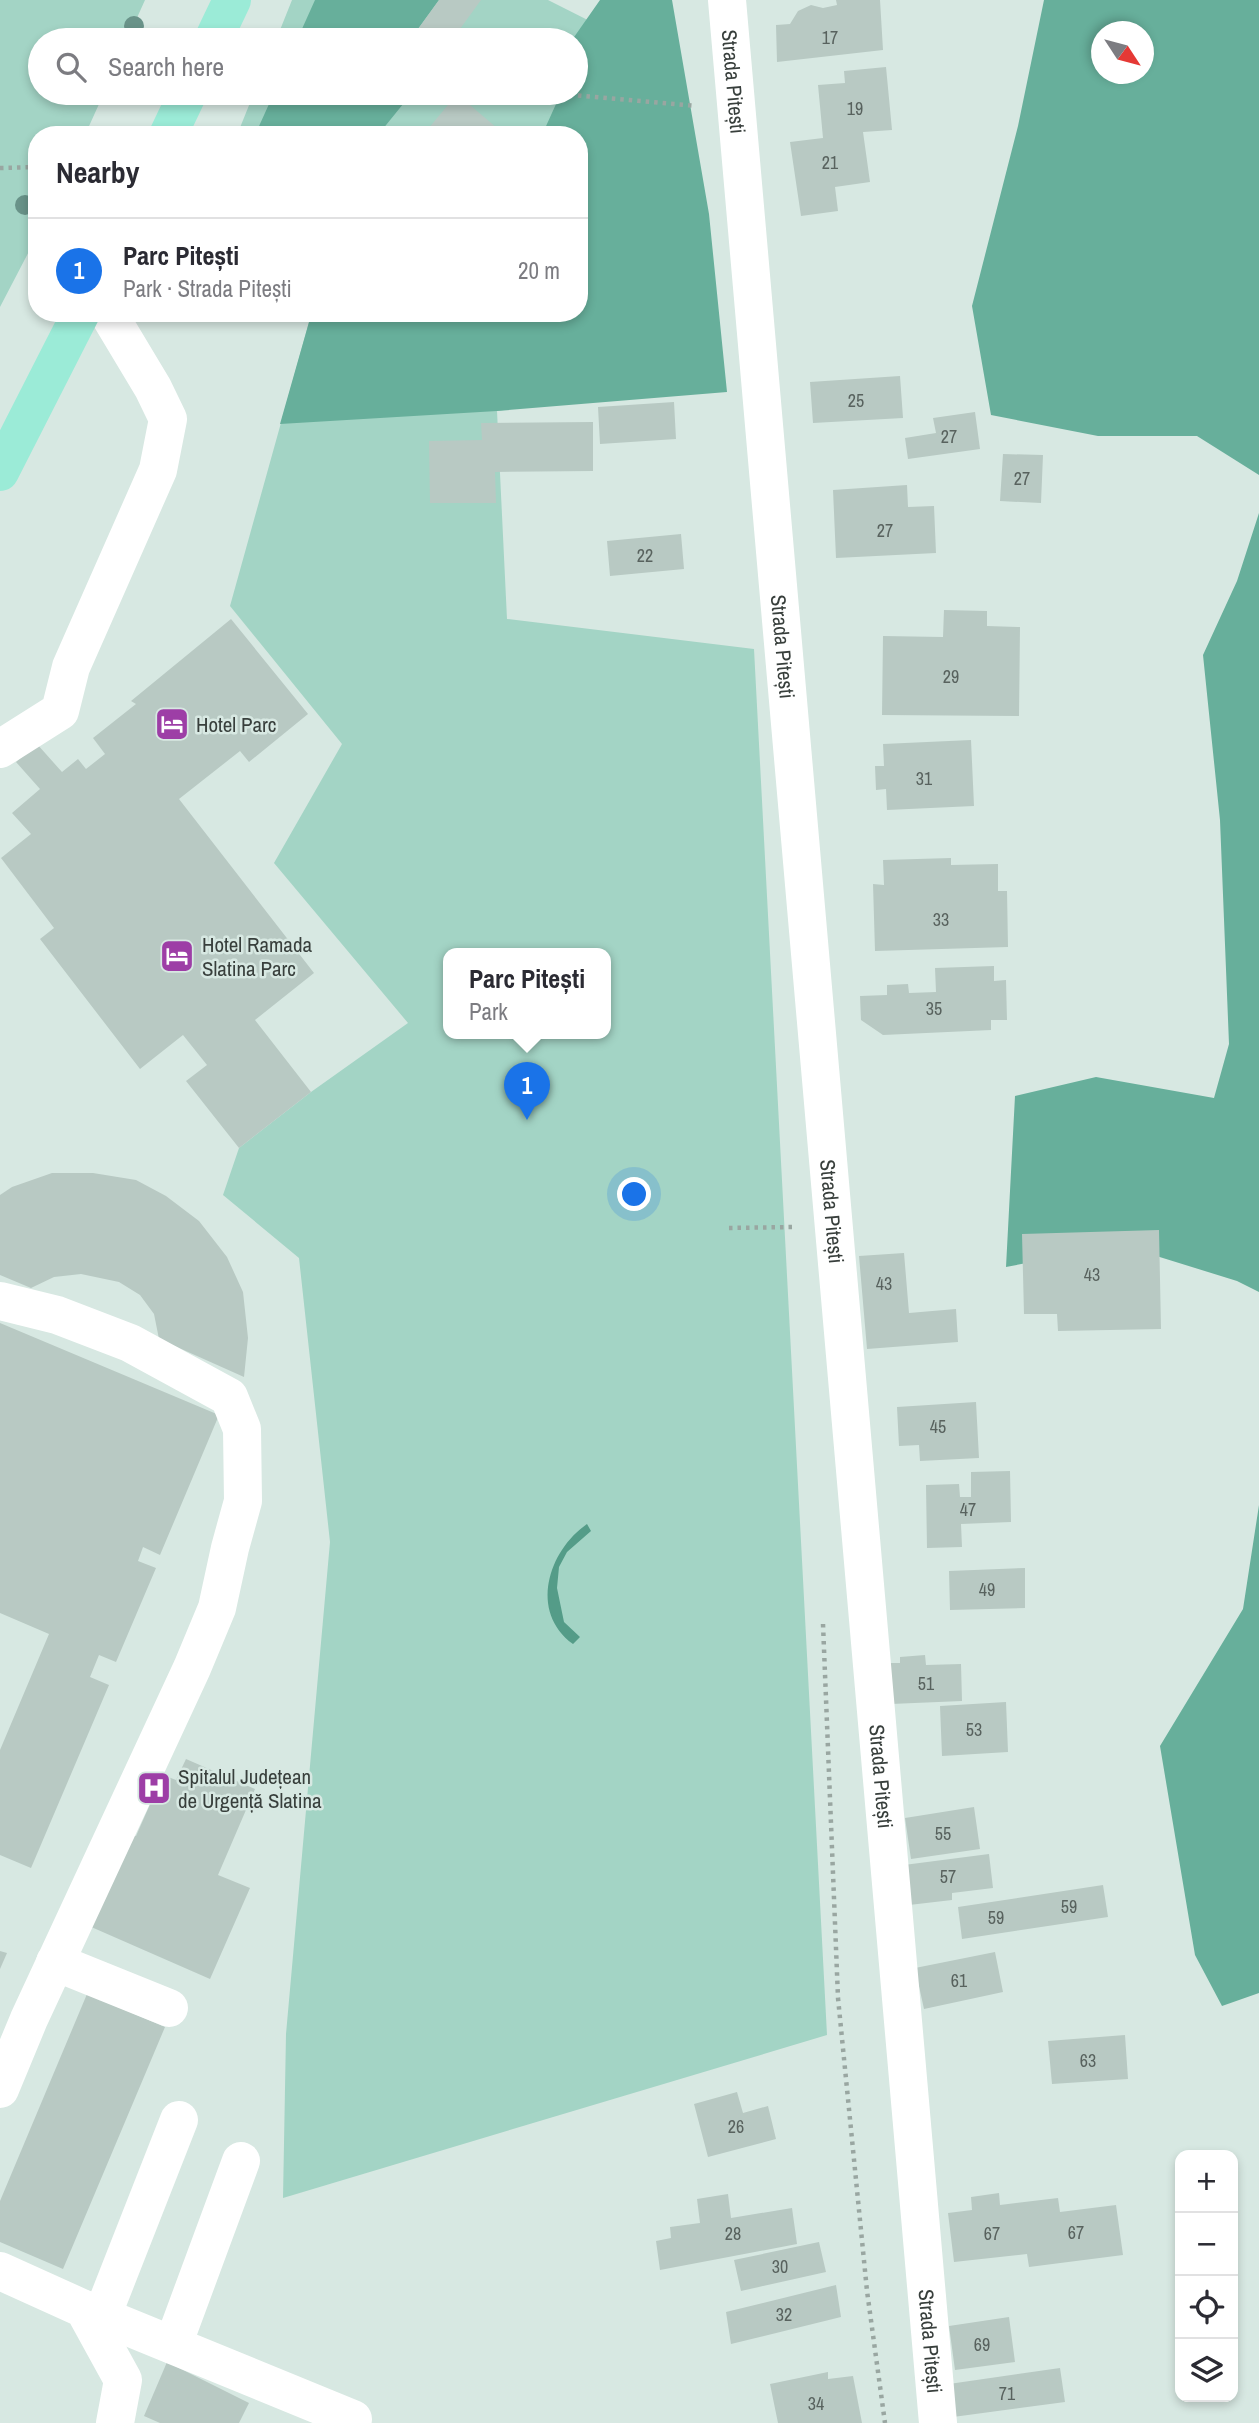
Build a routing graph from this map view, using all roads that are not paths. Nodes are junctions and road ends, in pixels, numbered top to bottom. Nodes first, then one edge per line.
1 (232, 0) edge
2 (727, 0) edge
3 (219, 28) edge
4 (182, 105) edge
5 (172, 126) edge
6 (76, 322) edge
7 (113, 322) edge
8 (5, 446) edge
9 (0, 749) edge
10 (0, 1301) edge
11 (55, 1962) junction
12 (169, 2008) dead end
13 (0, 2089) edge
14 (179, 2120) dead end
15 (241, 2161) dead end
16 (0, 2271) edge
17 (93, 2313) junction
18 (173, 2345) junction
19 (353, 2419) dead end
20 (115, 2423) edge
21 (938, 2423) edge

1 - 3 main road
2 - 21 street, Strada Pitești
4 - 5 main road
6 - 8 main road
7 - 9 street
10 - 11 street
11 - 12 street
11 - 13 street
14 - 17 street
15 - 18 street
16 - 17 street
17 - 18 street
17 - 20 street
18 - 19 street

